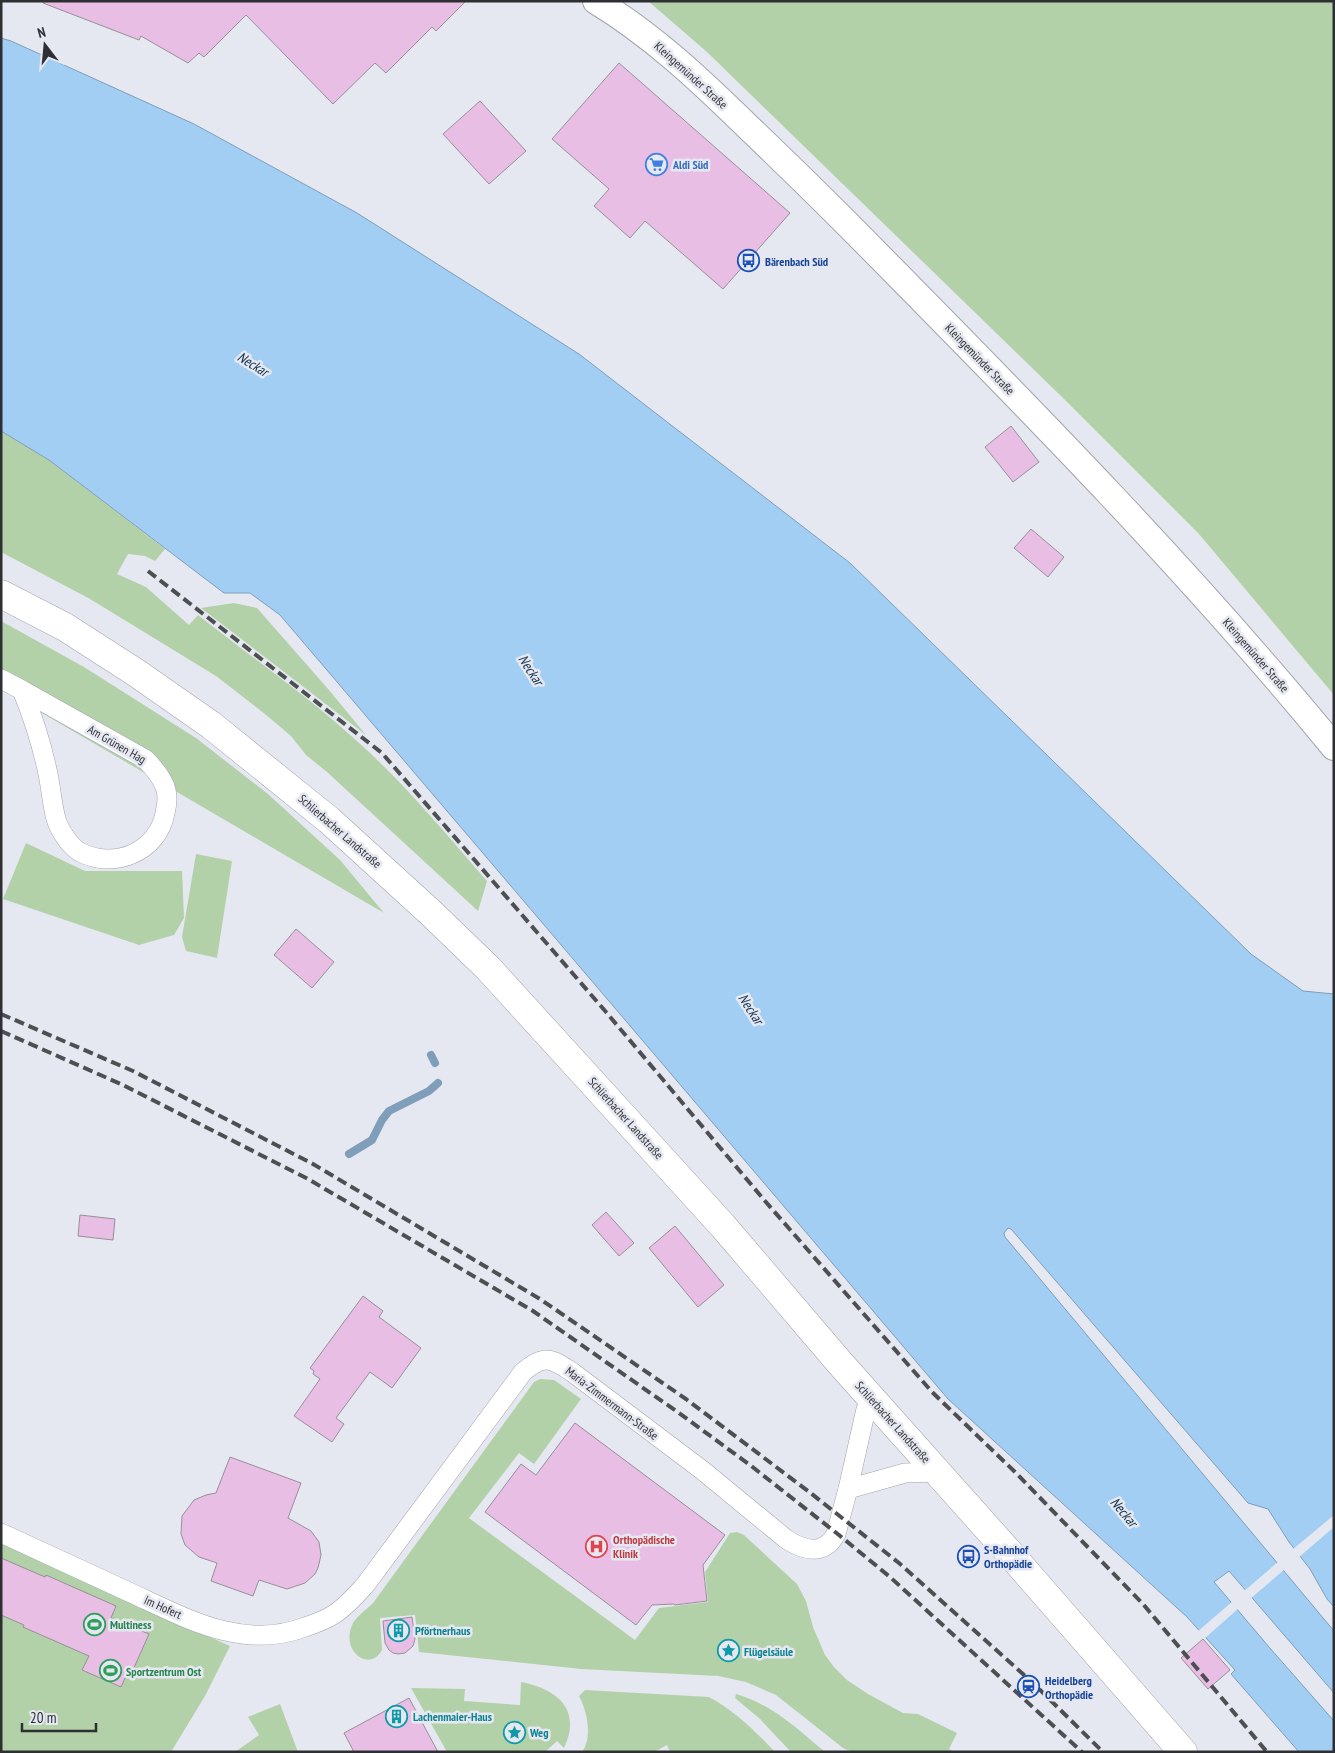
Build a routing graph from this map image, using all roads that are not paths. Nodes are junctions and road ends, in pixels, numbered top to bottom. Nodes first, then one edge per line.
1 (596, 1) edge
2 (1, 594) edge
3 (1, 680) edge
4 (22, 690) junction
5 (1334, 747) edge
6 (873, 1400) junction
7 (937, 1472) junction
8 (848, 1489) junction
9 (1, 1533) edge
10 (332, 1615) joint
11 (1175, 1743) edge

1 - 5 main road, Kleingemünder Straße
2 - 6 main road, Schlierbacher Landstraße
3 - 4 street, Am Grünen Hag
4 - 4 street, Am Grünen Hag
6 - 7 main road, Schlierbacher Landstraße
6 - 8 street, Maria-Zimmermann-Straße
7 - 8 street
7 - 11 main road, Schlierbacher Landstraße
8 - 10 street, Maria-Zimmermann-Straße
9 - 10 street, Im Hofert

